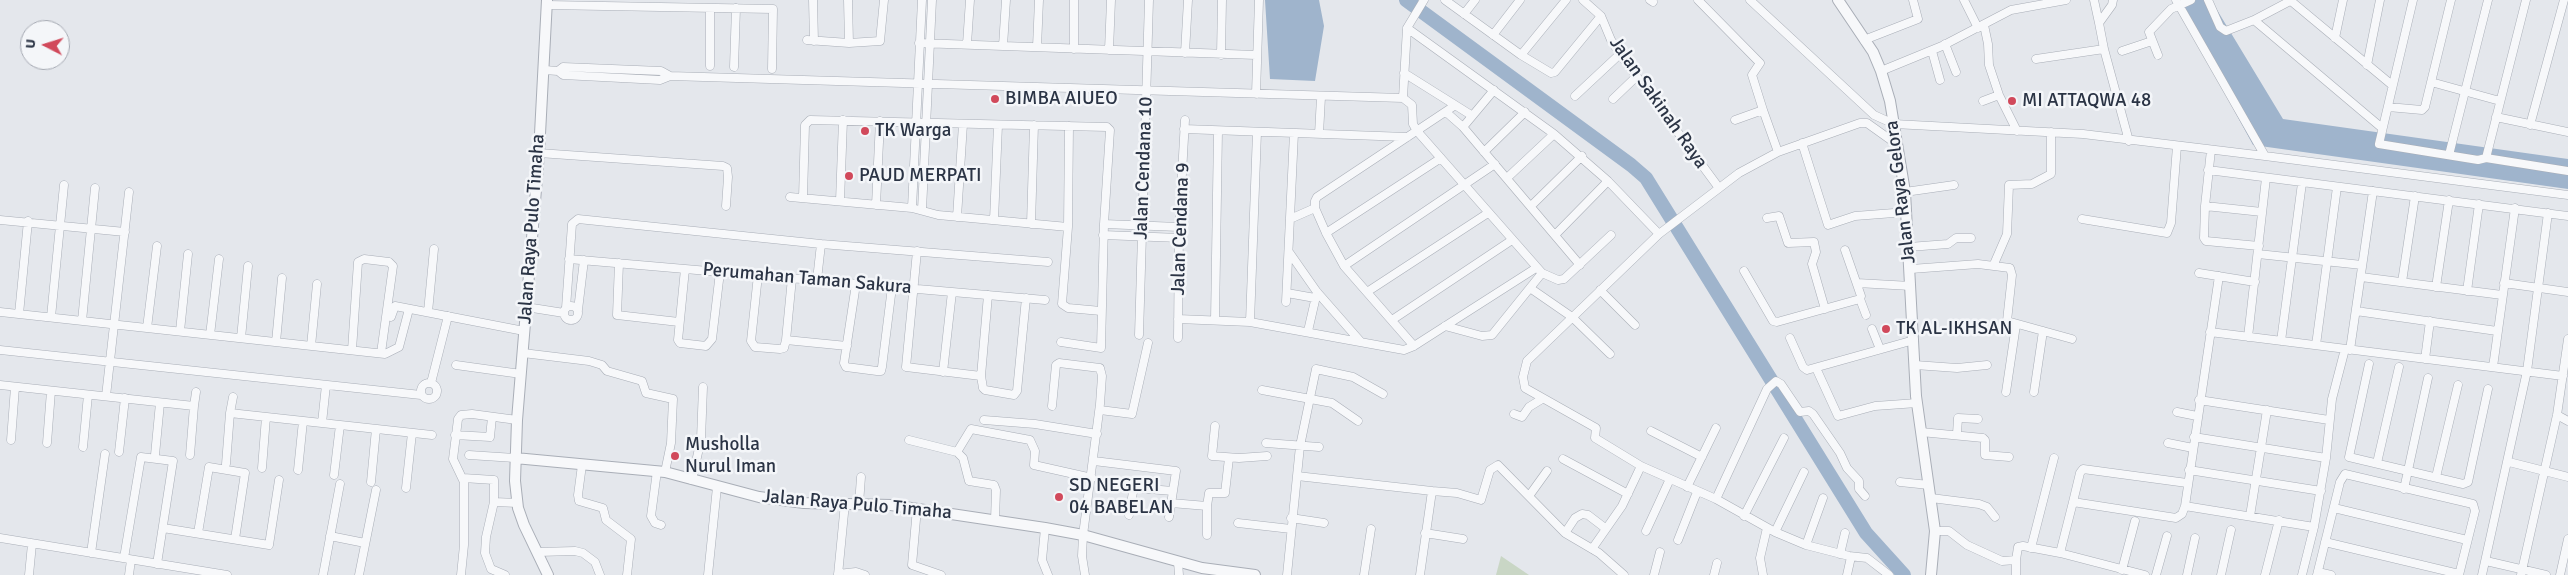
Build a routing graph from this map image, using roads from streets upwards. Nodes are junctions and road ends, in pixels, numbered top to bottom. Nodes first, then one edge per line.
1 (813, 0) edge
2 (848, 0) edge
3 (884, 0) edge
4 (970, 0) edge
5 (1006, 0) edge
6 (1039, 0) edge
7 (1074, 0) edge
8 (1112, 0) edge
9 (1149, 0) edge
10 (1188, 0) edge
11 (1222, 0) edge
12 (1259, 0) edge
13 (1445, 0) edge
14 (1475, 0) edge
15 (1520, 0) edge
16 (1566, 0) edge
17 (1583, 0) edge
18 (1698, 0) edge
19 (1750, 0) edge
20 (1838, 0) edge
21 (1913, 0) edge
22 (1964, 0) edge
23 (2008, 0) edge
24 (2066, 0) edge
25 (2094, 0) edge
26 (2113, 0) edge
27 (2208, 0) edge
28 (2291, 0) edge
29 (2343, 0) edge
30 (2380, 0) edge
31 (2413, 0) edge
32 (2451, 0) edge
33 (2488, 0) edge
34 (2526, 0) edge
35 (2564, 0) edge
36 (922, 2) edge
37 (932, 2) edge
38 (1423, 2) edge
39 (2183, 2) edge
40 (553, 4) edge
41 (710, 8) junction
42 (736, 8) junction
43 (2011, 10) junction
44 (1464, 14) junction
45 (1601, 16) junction
46 (2254, 20) junction
47 (2099, 23) junction
48 (1981, 26) junction
49 (1407, 28) junction
50 (1493, 35) junction
51 (2335, 38) junction
52 (1864, 40) junction
53 (2152, 41) junction
54 (849, 43) junction
55 (919, 43) junction
56 (929, 43) junction
57 (967, 44) junction
58 (1945, 44) junction
59 (1003, 46) junction
60 (1037, 47) junction
61 (1074, 48) junction
62 (2104, 49) junction
63 (1109, 50) junction
64 (1148, 51) junction
65 (1932, 51) junction
66 (2122, 51) dead end
67 (1184, 53) junction
68 (1220, 54) junction
69 (1620, 54) junction
70 (1256, 55) junction
71 (1521, 55) junction
72 (2158, 56) dead end
73 (2036, 59) dead end
74 (2367, 65) junction
75 (710, 66) dead end
76 (734, 67) dead end
77 (598, 68) junction
78 (772, 69) dead end
79 (552, 71) junction
80 (652, 71) junction
81 (1881, 71) junction
82 (1956, 72) dead end
83 (1404, 73) junction
84 (670, 76) junction
85 (598, 77) junction
86 (1636, 77) junction
87 (652, 80) junction
88 (1940, 80) dead end
89 (2431, 82) junction
90 (918, 84) junction
91 (927, 84) junction
92 (2392, 85) junction
93 (1146, 90) junction
94 (1494, 90) junction
95 (2465, 92) junction
96 (1256, 94) junction
97 (1999, 95) junction
98 (1575, 96) dead end
99 (1321, 97) junction
100 (1403, 98) junction
101 (1613, 99) dead end
102 (1983, 101) dead end
103 (2500, 101) junction
104 (1454, 106) junction
105 (2388, 107) junction
106 (1763, 110) junction
107 (1446, 112) junction
108 (1524, 112) junction
109 (1471, 115) junction
110 (2496, 116) junction
111 (844, 120) junction
112 (1185, 120) dead end
113 (1735, 120) dead end
114 (880, 122) junction
115 (916, 123) junction
116 (926, 124) junction
117 (963, 124) junction
118 (1894, 124) junction
119 (998, 125) junction
120 (1034, 125) junction
121 (2530, 125) junction
122 (1069, 126) junction
123 (1462, 127) junction
124 (2382, 128) junction
125 (1184, 129) junction
126 (2568, 130) edge
127 (1218, 131) junction
128 (1417, 131) junction
129 (2017, 131) junction
130 (1257, 132) junction
131 (2050, 132) junction
132 (1294, 133) junction
133 (1319, 134) junction
134 (1554, 134) junction
135 (1407, 137) junction
136 (2128, 141) junction
137 (1802, 143) junction
138 (1896, 143) junction
139 (2177, 146) junction
140 (2211, 150) junction
141 (1484, 152) junction
142 (1778, 152) junction
143 (545, 154) junction
144 (2449, 155) junction
145 (1582, 156) junction
146 (2265, 156) junction
147 (1441, 158) junction
148 (2486, 158) junction
149 (1495, 164) junction
150 (2568, 171) edge
151 (2208, 174) junction
152 (1507, 178) junction
153 (2266, 178) junction
154 (1608, 181) junction
155 (2302, 182) junction
156 (64, 185) dead end
157 (1954, 185) dead end
158 (1464, 186) junction
159 (2337, 187) junction
160 (95, 188) dead end
161 (1719, 188) junction
162 (2373, 191) junction
163 (129, 192) dead end
164 (1905, 192) junction
165 (2568, 194) edge
166 (2415, 196) junction
167 (790, 197) dead end
168 (803, 198) junction
169 (2450, 200) junction
170 (840, 201) junction
171 (876, 204) junction
172 (2479, 204) junction
173 (726, 206) dead end
174 (1532, 206) junction
175 (2205, 206) junction
176 (912, 208) junction
177 (1315, 208) junction
178 (2514, 208) junction
179 (922, 210) junction
180 (1907, 212) junction
181 (2262, 212) junction
182 (1488, 213) junction
183 (2548, 213) junction
184 (2568, 216) edge
185 (957, 217) junction
186 (1767, 218) dead end
187 (1290, 219) junction
188 (2082, 219) dead end
189 (0, 220) edge
190 (994, 220) junction
191 (28, 221) junction
192 (1031, 224) junction
193 (1104, 224) junction
194 (60, 225) junction
195 (1142, 225) junction
196 (1068, 227) junction
197 (1179, 227) junction
198 (91, 228) junction
199 (125, 232) junction
200 (1326, 234) junction
201 (1556, 234) junction
202 (1659, 234) junction
203 (1104, 235) junction
204 (1611, 235) dead end
205 (1142, 236) junction
206 (1180, 238) junction
207 (1971, 238) dead end
208 (1512, 240) junction
209 (821, 244) junction
210 (157, 246) dead end
211 (1910, 247) junction
212 (434, 249) dead end
213 (1845, 250) dead end
214 (2258, 250) junction
215 (916, 251) junction
216 (1289, 252) junction
217 (188, 254) dead end
218 (2292, 257) junction
219 (219, 259) dead end
220 (569, 259) junction
221 (584, 260) junction
222 (1048, 262) dead end
223 (2327, 262) junction
224 (619, 263) junction
225 (1994, 264) junction
226 (1580, 265) junction
227 (2362, 265) junction
228 (248, 266) dead end
229 (1344, 266) junction
230 (684, 269) junction
231 (1911, 269) junction
232 (1539, 270) junction
233 (1744, 271) dead end
234 (720, 272) junction
235 (2199, 273) dead end
236 (758, 275) junction
237 (2218, 276) junction
238 (2361, 277) junction
239 (282, 278) dead end
240 (792, 278) junction
241 (817, 280) junction
242 (2255, 282) junction
243 (2402, 282) junction
244 (1857, 283) junction
245 (2504, 283) junction
246 (317, 284) dead end
247 (856, 284) junction
248 (1911, 286) junction
249 (892, 287) junction
250 (2436, 287) junction
251 (912, 288) junction
252 (1530, 288) junction
253 (2538, 288) junction
254 (1600, 290) junction
255 (2467, 291) junction
256 (952, 292) junction
257 (1367, 292) junction
258 (2568, 292) edge
259 (1287, 293) junction
260 (988, 295) junction
261 (1316, 295) junction
262 (2502, 295) junction
263 (1026, 298) junction
264 (1860, 299) junction
265 (1045, 300) dead end
266 (1286, 302) dead end
267 (527, 307) junction
268 (409, 309) junction
269 (1825, 309) junction
270 (578, 310) junction
271 (565, 311) junction
272 (1101, 311) junction
273 (2356, 311) junction
274 (0, 312) edge
275 (428, 312) junction
276 (19, 314) junction
277 (1866, 315) dead end
278 (448, 316) junction
279 (51, 317) junction
280 (1572, 317) junction
281 (1178, 319) junction
282 (82, 320) junction
283 (1215, 320) junction
284 (1392, 320) junction
285 (2430, 321) junction
286 (679, 322) junction
287 (1250, 322) junction
288 (115, 324) junction
289 (1635, 325) dead end
290 (2016, 325) junction
291 (1445, 326) junction
292 (147, 328) junction
293 (1872, 329) dead end
294 (180, 331) junction
295 (2043, 331) junction
296 (2498, 331) junction
297 (524, 332) junction
298 (1308, 332) junction
299 (2210, 332) junction
300 (210, 335) junction
301 (1139, 335) dead end
302 (2248, 337) junction
303 (240, 338) junction
304 (1178, 338) dead end
305 (1790, 338) dead end
306 (2072, 339) dead end
307 (2568, 339) edge
308 (786, 340) junction
309 (1914, 340) junction
310 (1360, 341) junction
311 (2281, 341) junction
312 (276, 342) junction
313 (1061, 342) dead end
314 (1148, 343) dead end
315 (2316, 345) junction
316 (311, 346) junction
317 (848, 346) junction
318 (1414, 346) junction
319 (1880, 349) junction
320 (2348, 349) junction
321 (0, 350) edge
322 (352, 350) junction
323 (383, 354) junction
324 (526, 354) junction
325 (1610, 354) dead end
326 (2425, 359) junction
327 (111, 362) junction
328 (2369, 364) dead end
329 (456, 365) dead end
330 (1915, 365) junction
331 (1987, 365) dead end
332 (2400, 366) dead end
333 (2493, 367) junction
334 (1816, 368) junction
335 (943, 372) junction
336 (2527, 372) junction
337 (521, 374) junction
338 (981, 376) junction
339 (2563, 376) junction
340 (2428, 378) dead end
341 (430, 383) junction
342 (2458, 384) dead end
343 (0, 385) edge
344 (326, 386) junction
345 (15, 387) junction
346 (702, 387) dead end
347 (2565, 387) edge
348 (1262, 390) dead end
349 (2488, 390) dead end
350 (51, 391) junction
351 (196, 392) dead end
352 (2006, 392) dead end
353 (2034, 392) dead end
354 (88, 394) junction
355 (1383, 394) dead end
356 (422, 395) junction
357 (106, 396) junction
358 (233, 397) dead end
359 (125, 398) junction
360 (1310, 399) junction
361 (1542, 399) junction
362 (2199, 400) junction
363 (160, 403) junction
364 (1916, 403) junction
365 (194, 406) junction
366 (1052, 406) dead end
367 (1100, 410) junction
368 (2267, 410) junction
369 (2177, 412) dead end
370 (230, 413) junction
371 (1514, 414) dead end
372 (2557, 415) junction
373 (2197, 416) junction
374 (266, 417) junction
375 (492, 417) junction
376 (1978, 419) dead end
377 (517, 420) junction
378 (984, 420) dead end
379 (2329, 420) junction
380 (303, 421) junction
381 (1358, 421) dead end
382 (2568, 421) edge
383 (322, 423) junction
384 (340, 425) junction
385 (1215, 426) dead end
386 (1716, 428) dead end
387 (376, 429) junction
388 (1651, 431) dead end
389 (1921, 432) junction
390 (412, 433) junction
391 (1097, 434) junction
392 (1956, 434) junction
393 (432, 435) dead end
394 (455, 436) junction
395 (2194, 437) junction
396 (1784, 438) dead end
397 (11, 440) dead end
398 (909, 440) dead end
399 (47, 443) dead end
400 (1266, 443) dead end
401 (2168, 443) dead end
402 (1300, 446) junction
403 (83, 447) dead end
404 (1319, 447) dead end
405 (2261, 447) junction
406 (2193, 448) junction
407 (119, 452) dead end
408 (957, 452) junction
409 (105, 454) dead end
410 (155, 455) dead end
411 (190, 455) dead end
412 (468, 455) dead end
413 (1267, 456) dead end
414 (1702, 457) junction
415 (2009, 457) dead end
416 (515, 458) junction
417 (1230, 458) junction
418 (2054, 458) dead end
419 (2326, 458) junction
420 (1563, 460) dead end
421 (1094, 462) junction
422 (2509, 462) junction
423 (226, 464) dead end
424 (582, 464) junction
425 (2377, 464) junction
426 (1641, 466) junction
427 (262, 468) dead end
428 (298, 470) dead end
429 (2189, 470) junction
430 (1547, 471) dead end
431 (2407, 471) junction
432 (661, 472) junction
433 (1804, 472) dead end
434 (2545, 472) junction
435 (334, 475) dead end
436 (861, 476) dead end
437 (1297, 476) junction
438 (2436, 477) junction
439 (2568, 477) edge
440 (463, 478) junction
441 (1092, 478) junction
442 (1670, 479) junction
443 (279, 480) dead end
444 (692, 480) junction
445 (371, 482) dead end
446 (1900, 482) dead end
447 (2255, 482) junction
448 (340, 484) dead end
449 (2187, 484) junction
450 (1930, 485) junction
451 (717, 487) junction
452 (1686, 487) junction
453 (406, 488) dead end
454 (2404, 489) junction
455 (376, 490) dead end
456 (1173, 491) junction
457 (2321, 491) junction
458 (1432, 492) junction
459 (1697, 492) junction
460 (1628, 494) junction
461 (1529, 496) junction
462 (1865, 496) dead end
463 (1823, 498) dead end
464 (1931, 498) junction
465 (1716, 500) junction
466 (494, 502) junction
467 (2073, 502) junction
468 (518, 503) junction
469 (845, 503) junction
470 (1171, 503) junction
471 (859, 504) junction
472 (1207, 506) junction
473 (2185, 506) junction
474 (917, 508) junction
475 (2334, 508) junction
476 (1129, 515) dead end
477 (1744, 516) junction
478 (2250, 516) junction
479 (1169, 517) dead end
480 (1995, 517) dead end
481 (1291, 518) junction
482 (995, 520) junction
483 (2279, 520) junction
484 (2135, 521) dead end
485 (1238, 523) dead end
486 (1324, 523) dead end
487 (661, 525) dead end
488 (2314, 527) junction
489 (163, 528) junction
490 (1045, 528) junction
491 (1605, 528) junction
492 (1767, 528) junction
493 (1291, 529) junction
494 (1371, 529) dead end
495 (1935, 530) junction
496 (2231, 530) dead end
497 (1646, 531) dead end
498 (1565, 532) junction
499 (1775, 532) junction
500 (1424, 533) junction
501 (1845, 533) dead end
502 (198, 534) junction
503 (1083, 535) junction
504 (1207, 535) dead end
505 (330, 536) junction
506 (2166, 536) dead end
507 (0, 538) edge
508 (2195, 538) dead end
509 (235, 539) junction
510 (1463, 539) dead end
511 (1678, 540) dead end
512 (2468, 540) junction
513 (2568, 540) edge
514 (2326, 542) junction
515 (365, 543) junction
516 (32, 544) junction
517 (1806, 545) junction
518 (2031, 548) junction
519 (1592, 549) junction
520 (540, 552) junction
521 (1660, 552) dead end
522 (91, 553) junction
523 (2060, 553) junction
524 (1840, 554) junction
525 (1851, 557) junction
526 (128, 559) junction
527 (2016, 560) junction
528 (2486, 561) junction
529 (1178, 562) junction
530 (1717, 563) dead end
531 (157, 564) junction
532 (2122, 570) junction
533 (1879, 572) edge
534 (2522, 572) edge
535 (2318, 573) edge
536 (838, 574) edge
537 (2459, 574) edge
538 (29, 575) edge
539 (129, 575) edge
540 (227, 575) edge
541 (323, 575) edge
542 (359, 575) edge
543 (461, 575) edge
544 (505, 575) edge
545 (548, 575) edge
546 (600, 575) edge
547 (627, 575) edge
548 (708, 575) edge
549 (865, 575) edge
550 (941, 575) edge
551 (1048, 575) edge
552 (1085, 575) edge
553 (1179, 575) edge
554 (1255, 575) edge
555 (1287, 575) edge
556 (1364, 575) edge
557 (1420, 575) edge
558 (1624, 575) edge
559 (1654, 575) edge
560 (1714, 575) edge
561 (1763, 575) edge
562 (1847, 575) edge
563 (1889, 575) edge
564 (1931, 575) edge
565 (2016, 575) edge
566 (2145, 575) edge
567 (2156, 575) edge
568 (2187, 575) edge
569 (2221, 575) edge
570 (2265, 575) edge
571 (2302, 575) edge
572 (2331, 575) edge
573 (2482, 575) edge
574 (2546, 575) edge
575 (2560, 575) edge

1 - 54 street
2 - 54 street
3 - 54 street
4 - 57 street
5 - 59 street
6 - 60 street
7 - 61 street
8 - 63 street
9 - 64 street, Jalan Cendana 10
10 - 67 street
11 - 68 street
12 - 70 street
13 - 44 street
14 - 44 street
15 - 50 street
16 - 71 street
17 - 45 street
18 - 106 street
19 - 118 street
20 - 52 street, Jalan Raya Gelora
21 - 52 street
22 - 48 street
23 - 43 street
24 - 43 street
25 - 47 street
26 - 47 street
27 - 46 street
28 - 46 street
28 - 51 street
29 - 51 street
30 - 74 street
31 - 92 street
32 - 89 street
33 - 95 street
34 - 103 street
35 - 121 street
36 - 37 street
36 - 55 street
37 - 56 street
38 - 49 street
39 - 53 street
39 - 146 street
40 - 41 street
40 - 79 street, Jalan Raya Pulo Timaha
41 - 42 street
41 - 75 street
42 - 76 street
42 - 78 street
43 - 48 street
44 - 50 street
45 - 69 street, Jalan Sakinah Raya
45 - 71 street
46 - 124 street
47 - 62 street
48 - 58 street
48 - 97 street
49 - 83 street
49 - 94 street
50 - 71 street
51 - 74 street
52 - 81 street, Jalan Raya Gelora
53 - 66 street
53 - 72 street
55 - 56 street
55 - 90 street
56 - 57 street
56 - 91 street
57 - 59 street
58 - 65 street
58 - 82 street
59 - 60 street
60 - 61 street
61 - 63 street
62 - 73 street
62 - 136 street
63 - 64 street
64 - 67 street
64 - 93 street, Jalan Cendana 10
65 - 81 street
65 - 88 street
67 - 68 street
68 - 70 street
69 - 86 street, Jalan Sakinah Raya
69 - 98 street
70 - 96 street
74 - 92 street
77 - 79 street
77 - 80 street
77 - 85 street
79 - 85 street
79 - 143 street, Jalan Raya Pulo Timaha
80 - 84 street
80 - 87 street
81 - 118 street, Jalan Raya Gelora
83 - 100 street
83 - 104 street
84 - 87 street
84 - 90 street
85 - 87 street
86 - 101 street
86 - 161 street, Jalan Sakinah Raya
89 - 95 street
89 - 105 street
90 - 91 street
90 - 115 street
91 - 93 street
91 - 116 street
92 - 105 street
93 - 96 street
93 - 195 street, Jalan Cendana 10
94 - 108 street
94 - 109 street
95 - 103 street
95 - 144 street
96 - 99 street
97 - 102 street
97 - 129 street
99 - 100 street
99 - 133 street
100 - 128 street
103 - 110 street
104 - 107 street
104 - 109 street
105 - 124 street
106 - 113 street
106 - 142 street
107 - 123 street
107 - 128 street
108 - 134 street
108 - 141 street
109 - 123 street
110 - 121 street
110 - 148 street
111 - 114 street
111 - 168 street
111 - 170 street
112 - 125 street, Jalan Cendana 9
114 - 115 street
114 - 171 street
115 - 116 street
115 - 176 street
116 - 117 street
116 - 179 street
117 - 119 street
117 - 185 street
118 - 129 street
118 - 138 street, Jalan Raya Gelora
119 - 120 street
119 - 190 street
120 - 122 street
120 - 192 street
121 - 126 street
122 - 193 street
122 - 196 street
123 - 141 street
124 - 144 street
125 - 127 street
125 - 197 street, Jalan Cendana 9
127 - 130 street
127 - 283 street
128 - 135 street
128 - 147 street
129 - 131 street
130 - 132 street
130 - 287 street
131 - 136 street
131 - 225 street
132 - 133 street
132 - 187 street
133 - 135 street
134 - 145 street
134 - 152 street
135 - 177 street
136 - 139 street
137 - 138 street
137 - 142 street
137 - 180 street
138 - 164 street, Jalan Raya Gelora
139 - 140 street
139 - 188 street
140 - 146 street
140 - 151 street
141 - 149 street
142 - 161 street
143 - 173 street
143 - 267 street, Jalan Raya Pulo Timaha
144 - 148 street
145 - 154 street
145 - 174 street
146 - 165 street
147 - 158 street
147 - 200 street
148 - 150 street
149 - 152 street
149 - 158 street
151 - 153 street
151 - 175 street
152 - 174 street
153 - 155 street
153 - 181 street
154 - 201 street
154 - 202 street
155 - 159 street
155 - 218 street
156 - 194 street
157 - 164 street
158 - 182 street
158 - 229 street
159 - 162 street
159 - 223 street
160 - 198 street
161 - 202 street
162 - 166 street
162 - 227 street
163 - 199 street
164 - 180 street, Jalan Raya Gelora
166 - 169 street
166 - 243 street
167 - 168 street
168 - 170 street
169 - 172 street
169 - 250 street
170 - 171 street
171 - 176 street
172 - 178 street
172 - 255 street
174 - 201 street
175 - 181 street
175 - 214 street
176 - 179 street
177 - 187 street
177 - 200 street
178 - 183 street
178 - 245 street
179 - 185 street
180 - 211 street, Jalan Raya Gelora
181 - 214 street
182 - 208 street
182 - 257 street
183 - 184 street
183 - 253 street
185 - 190 street
186 - 269 street
187 - 216 street
189 - 191 street
190 - 192 street
191 - 194 street
191 - 276 street
192 - 196 street
193 - 195 street
193 - 203 street
194 - 198 street
194 - 279 street
195 - 197 street
195 - 205 street, Jalan Cendana 10
196 - 272 street
197 - 206 street, Jalan Cendana 9
198 - 199 street
198 - 282 street
199 - 288 street
200 - 229 street
201 - 226 street
202 - 254 street
203 - 205 street
203 - 272 street
204 - 226 street
205 - 206 street
205 - 301 street, Jalan Cendana 10
206 - 281 street, Jalan Cendana 9
207 - 211 street
208 - 232 street
208 - 284 street
209 - 215 street
209 - 220 street
209 - 241 street
210 - 292 street
211 - 231 street, Jalan Raya Gelora
212 - 275 street
213 - 244 street
214 - 218 street
214 - 242 street
215 - 222 street
215 - 251 street
216 - 259 street
216 - 261 street
217 - 294 street
218 - 223 street
218 - 311 street
219 - 300 street
220 - 221 street, Perumahan Taman Sakura
220 - 271 street
221 - 224 street, Perumahan Taman Sakura
221 - 270 street
223 - 227 street
223 - 315 street
224 - 230 street, Perumahan Taman Sakura
224 - 286 street
225 - 231 street
225 - 290 street
226 - 232 street
227 - 238 street
228 - 303 street
229 - 257 street
230 - 234 street, Perumahan Taman Sakura
230 - 286 street
231 - 248 street, Jalan Raya Gelora
232 - 252 street
232 - 291 street
233 - 269 street
234 - 236 street, Perumahan Taman Sakura
234 - 286 street
235 - 237 street
236 - 240 street, Perumahan Taman Sakura
236 - 308 street
237 - 242 street
237 - 299 street
238 - 243 street
238 - 273 street
239 - 312 street
240 - 241 street, Perumahan Taman Sakura
240 - 308 street
241 - 247 street, Perumahan Taman Sakura
242 - 302 street
243 - 250 street
244 - 248 street
244 - 264 street
245 - 253 street
245 - 262 street
246 - 316 street
247 - 249 street, Perumahan Taman Sakura
247 - 317 street
248 - 309 street, Jalan Raya Gelora
249 - 251 street, Perumahan Taman Sakura
249 - 317 street
250 - 255 street
251 - 256 street, Perumahan Taman Sakura
251 - 335 street
252 - 280 street
252 - 291 street
253 - 258 street
253 - 336 street
254 - 280 street
254 - 289 street
255 - 262 street
256 - 260 street, Perumahan Taman Sakura
256 - 335 street
257 - 284 street
259 - 261 street
259 - 266 street
260 - 263 street, Perumahan Taman Sakura
260 - 338 street
261 - 298 street
261 - 310 street
262 - 296 street
263 - 265 street, Perumahan Taman Sakura
263 - 338 street
264 - 269 street
264 - 277 street
267 - 271 street
267 - 297 street, Jalan Raya Pulo Timaha
268 - 275 street
268 - 323 street
268 - 323 street
270 - 271 street
270 - 271 street
272 - 313 street
273 - 285 street
273 - 320 street
274 - 276 street
275 - 278 street
276 - 279 street
278 - 297 street
278 - 341 street
279 - 282 street
280 - 325 street
280 - 361 street
281 - 283 street
281 - 304 street, Jalan Cendana 9
282 - 288 street
283 - 287 street
284 - 318 street
285 - 296 street
285 - 326 street
287 - 298 street
288 - 292 street
288 - 327 street
290 - 295 street
290 - 352 street
291 - 318 street
292 - 294 street
293 - 319 street
294 - 300 street
295 - 306 street
295 - 353 street
296 - 333 street
297 - 324 street, Jalan Raya Pulo Timaha
298 - 310 street
299 - 302 street
299 - 362 street
300 - 303 street
302 - 311 street
303 - 312 street
305 - 334 street
307 - 339 street
308 - 317 street
309 - 319 street
309 - 330 street, Jalan Raya Gelora
310 - 318 street
311 - 315 street
312 - 316 street
314 - 367 street
315 - 320 street
316 - 322 street
319 - 334 street
320 - 326 street
320 - 379 street
321 - 327 street
322 - 323 street
322 - 323 street
324 - 337 street, Jalan Raya Pulo Timaha
324 - 432 street
326 - 333 street
327 - 344 street
327 - 357 street
328 - 425 street
329 - 337 street
330 - 331 street
330 - 364 street, Jalan Raya Gelora
332 - 425 street
333 - 336 street
334 - 364 street
335 - 338 street
336 - 339 street
336 - 422 street
337 - 377 street, Jalan Raya Pulo Timaha
339 - 347 street
340 - 431 street
341 - 356 street
341 - 356 street
342 - 438 street
343 - 345 street
344 - 356 street
344 - 383 street
345 - 350 street
345 - 397 street
346 - 444 street
347 - 372 street
348 - 360 street
349 - 438 street
350 - 354 street
350 - 399 street
351 - 365 street
354 - 357 street
354 - 403 street
355 - 360 street
357 - 359 street
358 - 370 street
359 - 363 street
359 - 407 street
360 - 381 street
360 - 402 street
361 - 371 street
361 - 426 street
362 - 368 street
362 - 373 street
363 - 365 street
363 - 410 street
364 - 389 street, Jalan Raya Gelora
365 - 411 street
366 - 367 street
367 - 391 street
368 - 379 street
368 - 405 street
369 - 373 street
370 - 374 street
370 - 423 street
372 - 382 street
372 - 434 street
373 - 395 street
374 - 380 street
374 - 427 street
375 - 377 street
375 - 394 street
375 - 394 street
376 - 392 street
377 - 416 street, Jalan Raya Pulo Timaha
378 - 391 street
379 - 419 street
380 - 383 street
380 - 428 street
383 - 384 street
384 - 387 street
384 - 435 street
385 - 417 street
386 - 414 street
387 - 390 street
387 - 445 street
388 - 414 street
389 - 392 street
389 - 450 street, Jalan Raya Gelora
390 - 393 street
390 - 453 street
391 - 421 street
392 - 415 street
394 - 440 street
395 - 405 street
395 - 406 street
396 - 477 street
398 - 408 street
400 - 402 street
401 - 406 street
402 - 404 street
402 - 437 street
405 - 419 street
405 - 447 street
406 - 429 street
408 - 441 street
408 - 482 street
409 - 522 street
412 - 416 street
413 - 417 street
414 - 452 street
416 - 424 street, Jalan Raya Pulo Timaha
416 - 468 street, Jalan Raya Pulo Timaha
417 - 472 street
418 - 518 street
419 - 457 street
420 - 460 street
421 - 441 street
421 - 456 street
422 - 434 street
422 - 528 street
424 - 432 street, Jalan Raya Pulo Timaha
424 - 547 street
425 - 431 street
426 - 442 street
426 - 460 street
429 - 447 street
429 - 449 street
430 - 461 street
431 - 438 street
431 - 454 street
432 - 444 street, Jalan Raya Pulo Timaha
432 - 487 street
433 - 499 street
434 - 439 street
434 - 534 street
436 - 471 street
437 - 458 street
437 - 481 street
440 - 466 street
440 - 543 street
441 - 503 street
442 - 452 street
442 - 497 street
443 - 509 street
444 - 451 street, Jalan Raya Pulo Timaha
446 - 450 street
447 - 457 street
447 - 478 street
448 - 505 street
449 - 467 street
449 - 473 street
450 - 464 street, Jalan Raya Gelora
451 - 469 street, Jalan Raya Pulo Timaha
451 - 548 street
452 - 459 street
454 - 475 street
454 - 512 street
455 - 515 street
456 - 470 street
456 - 476 street
457 - 488 street
458 - 461 street
458 - 500 street
459 - 465 street
459 - 511 street
460 - 491 street
461 - 498 street
462 - 465 street
463 - 517 street
464 - 480 street
464 - 495 street, Jalan Raya Gelora
465 - 477 street
466 - 468 street
466 - 544 street
467 - 473 street
467 - 523 street
468 - 520 street, Jalan Raya Pulo Timaha
469 - 471 street, Jalan Raya Pulo Timaha
469 - 536 street
470 - 472 street
470 - 479 street
471 - 474 street, Jalan Raya Pulo Timaha
472 - 504 street
473 - 478 street
474 - 482 street, Jalan Raya Pulo Timaha
474 - 550 street
475 - 512 street
475 - 514 street
477 - 492 street
478 - 483 street
481 - 486 street
481 - 493 street
482 - 490 street, Jalan Raya Pulo Timaha
483 - 488 street
483 - 570 street
484 - 532 street
485 - 493 street
488 - 571 street
489 - 502 street
489 - 526 street
489 - 531 street
490 - 503 street, Jalan Raya Pulo Timaha
490 - 551 street
491 - 498 street
491 - 519 street
492 - 499 street
492 - 561 street
493 - 555 street
494 - 556 street
495 - 527 street
495 - 564 street, Jalan Raya Gelora
496 - 569 street
498 - 519 street
499 - 517 street
500 - 510 street
500 - 557 street
501 - 524 street
502 - 509 street
502 - 509 street
503 - 529 street, Jalan Raya Pulo Timaha
503 - 552 street
505 - 515 street
505 - 541 street
506 - 567 street
507 - 516 street
508 - 568 street
512 - 537 street
513 - 575 street
514 - 535 street
514 - 537 street
515 - 542 street
516 - 522 street
516 - 538 street
517 - 524 street
518 - 523 street
518 - 527 street
519 - 558 street
520 - 545 street, Jalan Raya Pulo Timaha
520 - 546 street
521 - 559 street
522 - 526 street
523 - 532 street
524 - 525 street
525 - 533 street
525 - 562 street
526 - 531 street
526 - 539 street
527 - 565 street
528 - 534 street
528 - 573 street
529 - 553 street
529 - 554 street, Jalan Raya Pulo Timaha
530 - 560 street
531 - 540 street
532 - 566 street
533 - 563 street
534 - 574 street
535 - 572 street
536 - 549 street

